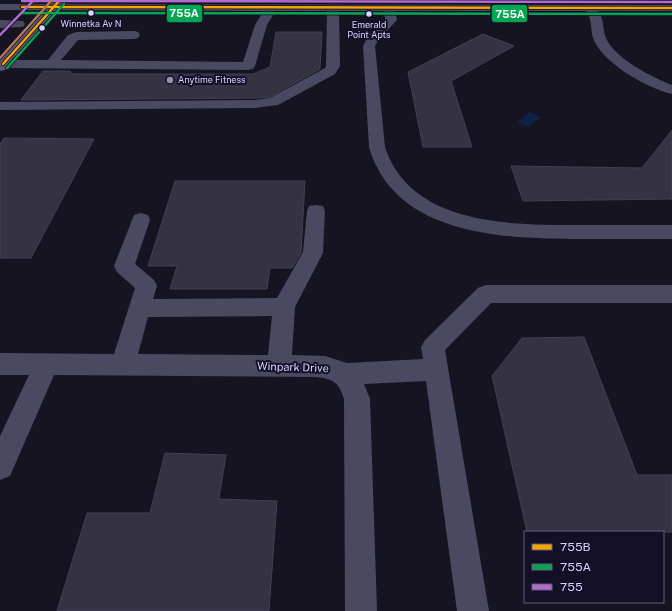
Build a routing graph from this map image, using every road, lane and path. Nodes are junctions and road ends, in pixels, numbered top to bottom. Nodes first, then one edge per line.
1 (38, 4) edge
2 (57, 4) edge
3 (147, 4) edge
4 (299, 4) edge
5 (0, 7) edge
6 (268, 8) junction
7 (333, 8) junction
8 (389, 8) junction
9 (590, 8) junction
10 (672, 8) edge
11 (19, 24) junction
12 (1, 25) edge
13 (134, 35) junction
14 (0, 44) edge
15 (51, 65) junction
16 (1, 66) edge
17 (114, 66) junction
18 (672, 90) edge
19 (0, 106) edge
20 (316, 211) dead end
21 (141, 220) dead end
22 (672, 232) edge
23 (672, 294) edge
24 (284, 307) junction
25 (139, 308) junction
26 (0, 364) edge
27 (47, 364) junction
28 (123, 364) junction
29 (279, 366) junction
30 (437, 369) junction
31 (345, 374) junction
32 (0, 466) edge
33 (361, 611) edge
34 (473, 611) edge

1 - 2 street
1 - 5 street
1 - 11 main road
2 - 3 street
2 - 16 main road
3 - 6 street
3 - 13 street
4 - 6 street
4 - 7 street
6 - 17 street
7 - 8 street
7 - 19 street
8 - 9 street
8 - 22 street
9 - 10 street
9 - 18 street
11 - 12 street
11 - 14 main road
13 - 15 street
13 - 17 street
15 - 16 street
15 - 17 street
20 - 24 street
21 - 25 street
23 - 30 street
24 - 25 street
24 - 29 street
25 - 28 street
26 - 27 street, Winpark Drive
27 - 28 street, Winpark Drive
27 - 32 street
28 - 29 street, Winpark Drive
29 - 31 street, Winpark Drive
30 - 31 street
30 - 34 street
31 - 33 street, Winpark Drive

